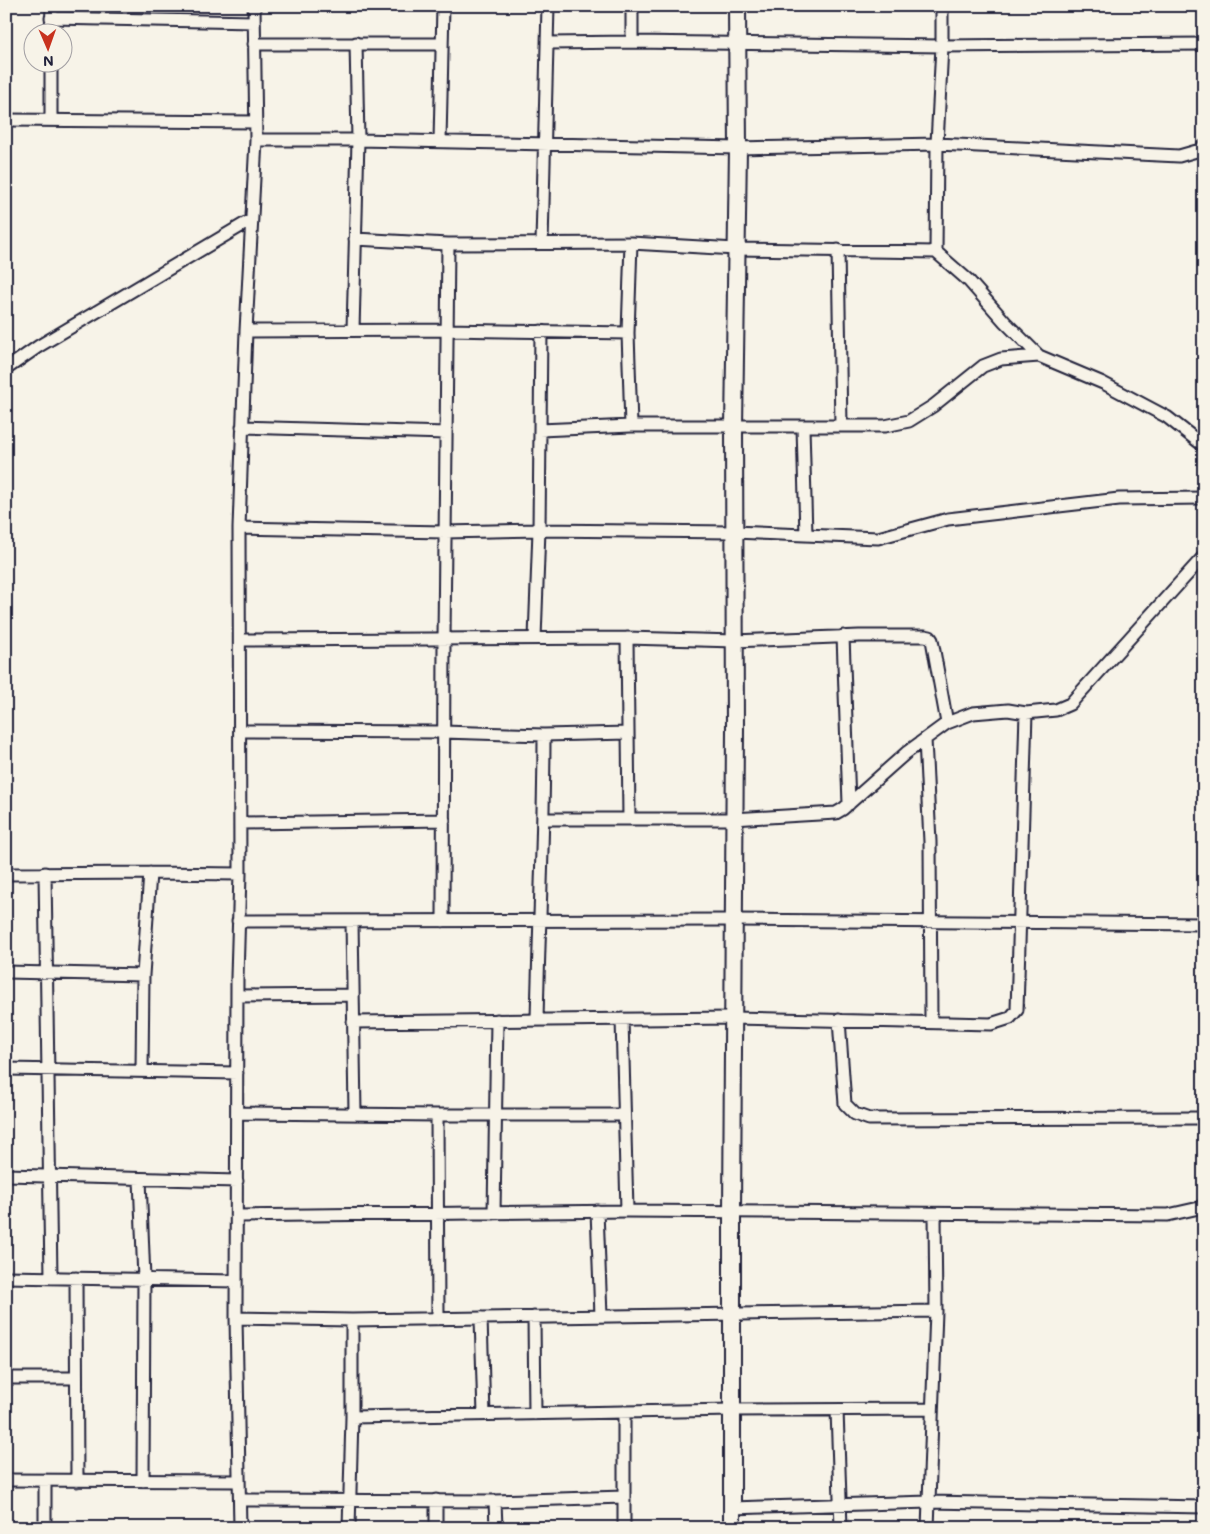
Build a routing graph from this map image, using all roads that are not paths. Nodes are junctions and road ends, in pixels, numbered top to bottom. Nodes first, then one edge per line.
1 (254, 6) edge
2 (443, 6) edge
3 (548, 6) edge
4 (632, 6) edge
5 (737, 6) edge
6 (942, 6) edge
7 (51, 12) edge
8 (254, 22) junction
9 (632, 42) junction
10 (356, 43) junction
11 (548, 43) junction
12 (254, 44) junction
13 (442, 44) junction
14 (737, 44) junction
15 (1204, 44) edge
16 (942, 46) junction
17 (51, 72) edge
18 (6, 120) edge
19 (51, 120) junction
20 (256, 122) junction
21 (256, 140) junction
22 (358, 140) junction
23 (440, 141) junction
24 (546, 143) junction
25 (937, 144) junction
26 (1204, 146) edge
27 (738, 148) junction
28 (251, 220) junction
29 (355, 239) junction
30 (542, 243) junction
31 (631, 243) junction
32 (448, 244) junction
33 (736, 248) junction
34 (838, 250) junction
35 (936, 252) junction
36 (353, 330) junction
37 (447, 330) junction
38 (246, 331) junction
39 (541, 331) junction
40 (628, 333) junction
41 (1039, 356) junction
42 (6, 369) edge
43 (631, 426) junction
44 (804, 426) junction
45 (841, 426) junction
46 (242, 427) junction
47 (734, 427) junction
48 (540, 430) junction
49 (446, 433) junction
50 (1204, 446) edge
51 (1204, 498) edge
52 (239, 528) junction
53 (539, 530) junction
54 (445, 532) junction
55 (734, 532) junction
56 (806, 535) junction
57 (1204, 556) edge
58 (843, 636) junction
59 (535, 638) junction
60 (627, 638) junction
61 (444, 639) junction
62 (240, 640) junction
63 (734, 641) junction
64 (1026, 713) junction
65 (947, 723) junction
66 (240, 731) junction
67 (443, 732) junction
68 (628, 733) junction
69 (544, 735) junction
70 (925, 739) junction
71 (849, 804) junction
72 (544, 818) junction
73 (629, 819) junction
74 (733, 819) junction
75 (444, 820) junction
76 (240, 823) junction
77 (45, 873) junction
78 (150, 873) junction
79 (6, 874) edge
80 (240, 874) junction
81 (443, 920) junction
82 (539, 920) junction
83 (734, 920) junction
84 (238, 921) junction
85 (352, 921) junction
86 (930, 921) junction
87 (1021, 922) junction
88 (1204, 924) edge
89 (6, 972) edge
90 (48, 973) junction
91 (143, 975) junction
92 (352, 995) junction
93 (237, 996) junction
94 (733, 1018) junction
95 (622, 1019) junction
96 (498, 1020) junction
97 (537, 1020) junction
98 (839, 1020) junction
99 (353, 1022) junction
100 (931, 1022) junction
101 (6, 1069) edge
102 (48, 1070) junction
103 (142, 1071) junction
104 (237, 1073) junction
105 (237, 1113) junction
106 (355, 1113) junction
107 (437, 1115) junction
108 (494, 1115) junction
109 (624, 1115) junction
110 (1204, 1118) edge
111 (6, 1175) edge
112 (49, 1176) junction
113 (140, 1178) junction
114 (237, 1181) junction
115 (1204, 1204) edge
116 (596, 1211) junction
117 (627, 1211) junction
118 (732, 1212) junction
119 (438, 1213) junction
120 (494, 1213) junction
121 (935, 1215) junction
122 (237, 1216) junction
123 (6, 1277) edge
124 (51, 1278) junction
125 (76, 1278) junction
126 (144, 1279) junction
127 (236, 1281) junction
128 (936, 1312) junction
129 (733, 1314) junction
130 (601, 1316) junction
131 (534, 1317) junction
132 (236, 1318) junction
133 (481, 1318) junction
134 (438, 1319) junction
135 (352, 1320) junction
136 (6, 1378) edge
137 (75, 1378) junction
138 (932, 1409) junction
139 (733, 1410) junction
140 (837, 1410) junction
141 (624, 1412) junction
142 (484, 1414) junction
143 (535, 1414) junction
144 (352, 1417) junction
145 (6, 1480) edge
146 (45, 1480) junction
147 (77, 1480) junction
148 (143, 1480) junction
149 (239, 1481) junction
150 (624, 1497) junction
151 (350, 1499) junction
152 (240, 1500) junction
153 (436, 1500) junction
154 (495, 1501) junction
155 (929, 1502) junction
156 (840, 1504) junction
157 (1204, 1507) edge
158 (732, 1508) junction
159 (45, 1528) edge
160 (240, 1528) edge
161 (349, 1528) edge
162 (436, 1528) edge
163 (496, 1528) edge
164 (624, 1528) edge
165 (732, 1528) edge
166 (841, 1528) edge
167 (928, 1528) edge

1 - 8 street
2 - 13 street
3 - 11 street
4 - 9 street
5 - 14 street
6 - 16 street
7 - 8 street
8 - 12 street
9 - 11 street
9 - 14 street
10 - 12 street
10 - 13 street
10 - 22 street
11 - 24 street
12 - 20 street
13 - 23 street
14 - 16 street
14 - 27 street
15 - 16 street
16 - 25 street
17 - 19 street
18 - 19 street
19 - 20 street
20 - 21 street
21 - 22 street
21 - 28 street
22 - 23 street
22 - 29 street
23 - 24 street
24 - 27 street
24 - 30 street
25 - 26 street
25 - 27 street
25 - 35 street
27 - 33 street
28 - 38 street
28 - 42 street
29 - 32 street
29 - 36 street
30 - 31 street
30 - 32 street
31 - 33 street
31 - 40 street
32 - 37 street
33 - 34 street
33 - 47 street
34 - 35 street
34 - 45 street
35 - 41 street
36 - 37 street
36 - 38 street
37 - 39 street
37 - 49 street
38 - 46 street
39 - 40 street
39 - 48 street
40 - 43 street
41 - 45 street
41 - 50 street
43 - 47 street
43 - 48 street
44 - 45 street
44 - 47 street
44 - 56 street
46 - 49 street
46 - 52 street
47 - 55 street
48 - 53 street
49 - 54 street
51 - 56 street
52 - 54 street
52 - 62 street
53 - 54 street
53 - 55 street
53 - 59 street
54 - 61 street
55 - 56 street
55 - 63 street
57 - 64 street
58 - 63 street
58 - 65 street
58 - 71 street
59 - 60 street
59 - 61 street
60 - 63 street
60 - 68 street
61 - 62 street
61 - 67 street
62 - 66 street
63 - 74 street
64 - 65 street
64 - 87 street
65 - 70 street
66 - 67 street
66 - 76 street
67 - 69 street
67 - 75 street
68 - 69 street
68 - 73 street
69 - 72 street
70 - 71 street
70 - 86 street
71 - 74 street
72 - 73 street
72 - 82 street
73 - 74 street
74 - 83 street
75 - 76 street
75 - 81 street
76 - 80 street
77 - 78 street
77 - 79 street
77 - 90 street
78 - 80 street
78 - 91 street
80 - 84 street
81 - 82 street
81 - 85 street
82 - 83 street
82 - 97 street
83 - 86 street
83 - 94 street
84 - 85 street
84 - 93 street
85 - 92 street
86 - 87 street
86 - 100 street
87 - 88 street
87 - 100 street
89 - 90 street
90 - 91 street
90 - 102 street
91 - 103 street
92 - 93 street
92 - 99 street
93 - 104 street
94 - 95 street
94 - 98 street
94 - 118 street
95 - 97 street
95 - 109 street
96 - 97 street
96 - 99 street
96 - 108 street
98 - 100 street
98 - 110 street
99 - 106 street
101 - 102 street
102 - 103 street
102 - 112 street
103 - 104 street
104 - 105 street
105 - 106 street
105 - 114 street
106 - 107 street
107 - 108 street
107 - 119 street
108 - 109 street
108 - 120 street
109 - 117 street
111 - 112 street
112 - 113 street
112 - 124 street
113 - 114 street
113 - 126 street
114 - 122 street
115 - 121 street
116 - 117 street
116 - 120 street
116 - 130 street
117 - 118 street
118 - 121 street
118 - 129 street
119 - 120 street
119 - 122 street
119 - 134 street
121 - 128 street
122 - 127 street
123 - 124 street
124 - 125 street
125 - 126 street
125 - 137 street
126 - 127 street
126 - 148 street
127 - 132 street
128 - 129 street
128 - 138 street
129 - 130 street
129 - 139 street
130 - 131 street
131 - 133 street
131 - 143 street
132 - 135 street
132 - 149 street
133 - 134 street
133 - 142 street
134 - 135 street
135 - 144 street
136 - 137 street
137 - 147 street
138 - 140 street
138 - 155 street
139 - 140 street
139 - 141 street
139 - 158 street
140 - 156 street
141 - 143 street
141 - 150 street
142 - 143 street
142 - 144 street
144 - 151 street
145 - 146 street
146 - 147 street
146 - 159 street
147 - 148 street
148 - 149 street
149 - 152 street
150 - 154 street
150 - 164 street
151 - 152 street
151 - 153 street
151 - 161 street
152 - 160 street
153 - 154 street
153 - 162 street
154 - 163 street
155 - 156 street
155 - 157 street
155 - 167 street
156 - 158 street
156 - 166 street
158 - 165 street

